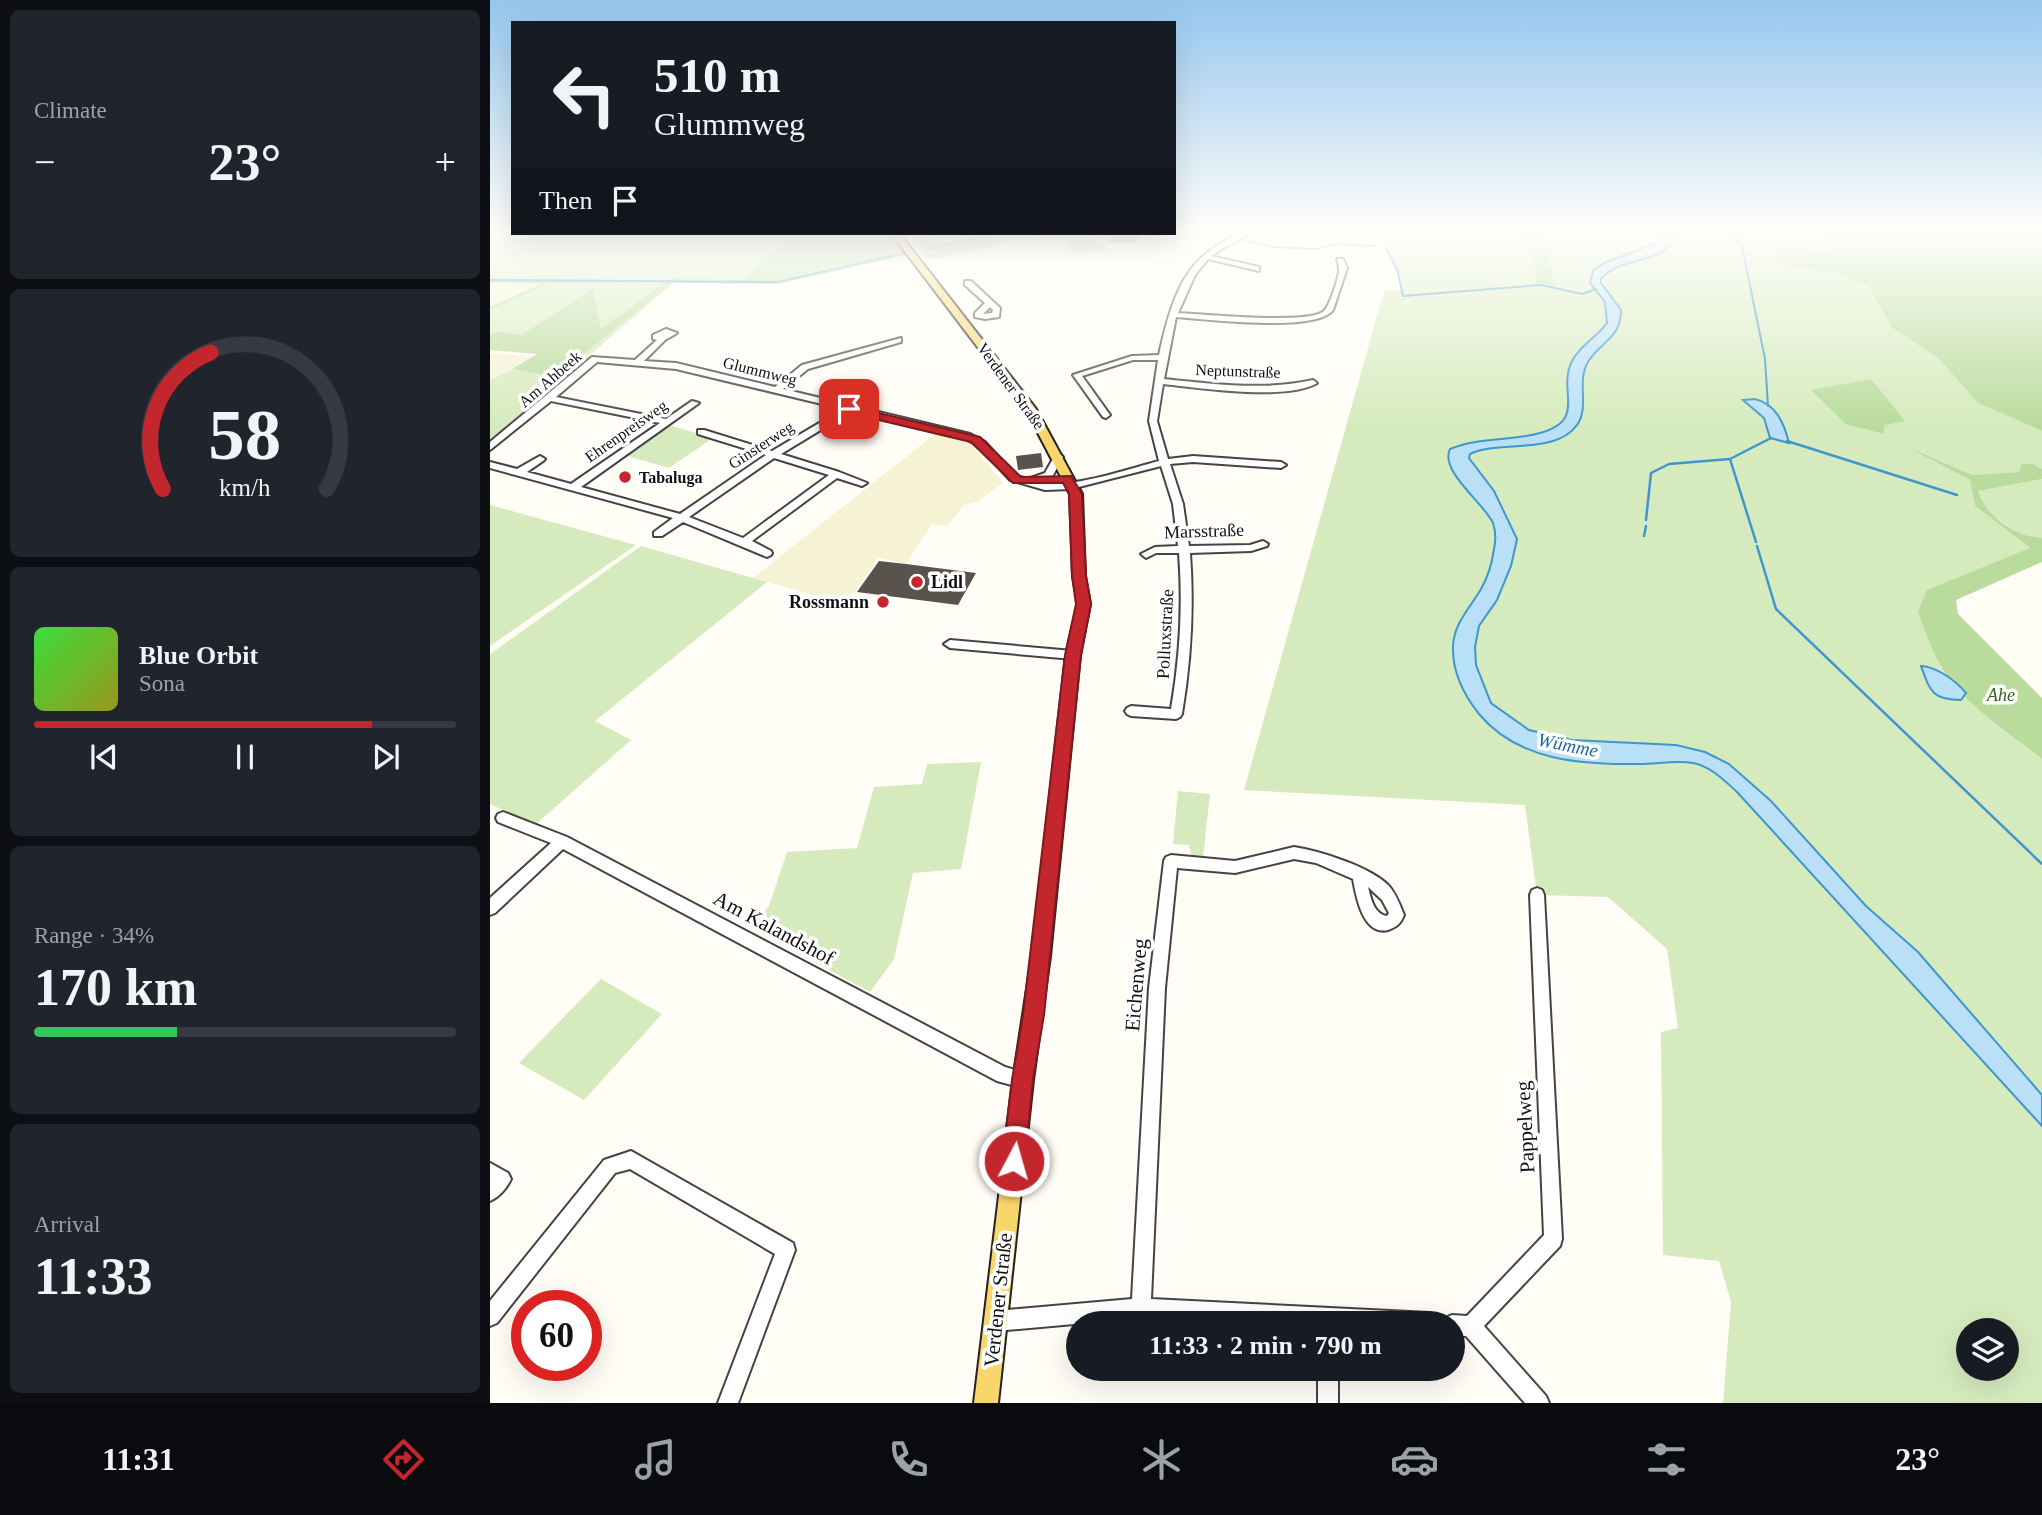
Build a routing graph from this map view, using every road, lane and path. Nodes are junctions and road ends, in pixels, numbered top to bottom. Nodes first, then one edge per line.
1 (943, 295) edge
2 (980, 295) edge
3 (1181, 295) edge
4 (1333, 295) edge
5 (989, 304) dead end
6 (1174, 315) junction
7 (662, 339) dead end
8 (898, 340) dead end
9 (1164, 357) junction
10 (595, 359) joint
11 (637, 363) junction
12 (1160, 381) junction
13 (1314, 383) dead end
14 (776, 391) junction
15 (550, 398) junction
16 (695, 403) dead end
17 (849, 409) junction
18 (1106, 415) dead end
19 (666, 422) junction
20 (701, 432) dead end
21 (490, 447) edge
22 (772, 455) junction
23 (1058, 457) junction
24 (540, 459) dead end
25 (1166, 462) junction
26 (490, 465) edge
27 (1281, 465) dead end
28 (520, 472) junction
29 (836, 474) junction
30 (862, 482) dead end
31 (1023, 482) junction
32 (1035, 482) junction
33 (1068, 484) junction
34 (575, 486) junction
35 (680, 517) junction
36 (658, 534) dead end
37 (744, 542) junction
38 (1263, 544) dead end
39 (1184, 549) junction
40 (767, 553) dead end
41 (1146, 554) dead end
42 (950, 644) dead end
43 (1073, 655) junction
44 (1132, 711) dead end
45 (503, 818) dead end
46 (562, 841) junction
47 (1359, 875) dead end
48 (1537, 894) dead end
49 (490, 908) edge
50 (1023, 1080) junction
51 (490, 1172) edge
52 (490, 1192) edge
53 (1141, 1308) junction
54 (1193, 1311) edge
55 (490, 1316) edge
56 (995, 1321) junction
57 (1465, 1322) edge
58 (1465, 1328) edge
59 (1328, 1381) edge
60 (728, 1403) edge
61 (986, 1403) edge
62 (1328, 1403) edge
63 (1539, 1403) edge

1 - 23 main road, Verdener Straße
2 - 5 street
3 - 6 street, Polluxstraße
4 - 6 street
6 - 9 street, Polluxstraße
7 - 11 street
8 - 14 street
9 - 12 street, Polluxstraße
9 - 18 street
10 - 11 street, Glummweg
10 - 15 street, Am Ahbeek
11 - 14 street, Glummweg
12 - 13 street, Neptunstraße
12 - 25 street, Polluxstraße
14 - 17 street, Glummweg
15 - 19 street
15 - 21 street, Am Ahbeek
16 - 19 street, Ehrenpreisweg
17 - 22 street, Ginsterweg
17 - 31 street, Glummweg
19 - 34 street, Ehrenpreisweg
20 - 22 street
22 - 29 street
22 - 35 street, Ginsterweg
23 - 32 street
23 - 33 main road, Verdener Straße
24 - 28 street
25 - 27 street
25 - 33 street
25 - 39 street, Polluxstraße
26 - 28 street
28 - 34 street
29 - 30 street
29 - 37 street
31 - 32 street
31 - 33 street
32 - 33 street
33 - 43 main road, Verdener Straße
34 - 35 street
35 - 36 street, Ginsterweg
35 - 37 street
37 - 40 street
38 - 39 street, Marsstraße
39 - 41 street, Marsstraße
39 - 44 street, Polluxstraße
42 - 43 street
43 - 50 main road, Verdener Straße
45 - 46 street, Am Kalandshof
46 - 49 street
46 - 50 street, Am Kalandshof
47 - 53 street, Eichenweg
48 - 57 street, Pappelweg
50 - 56 main road, Verdener Straße
51 - 52 street
53 - 54 street
53 - 56 street
55 - 60 street
56 - 61 main road, Verdener Straße
58 - 63 street
59 - 62 street

